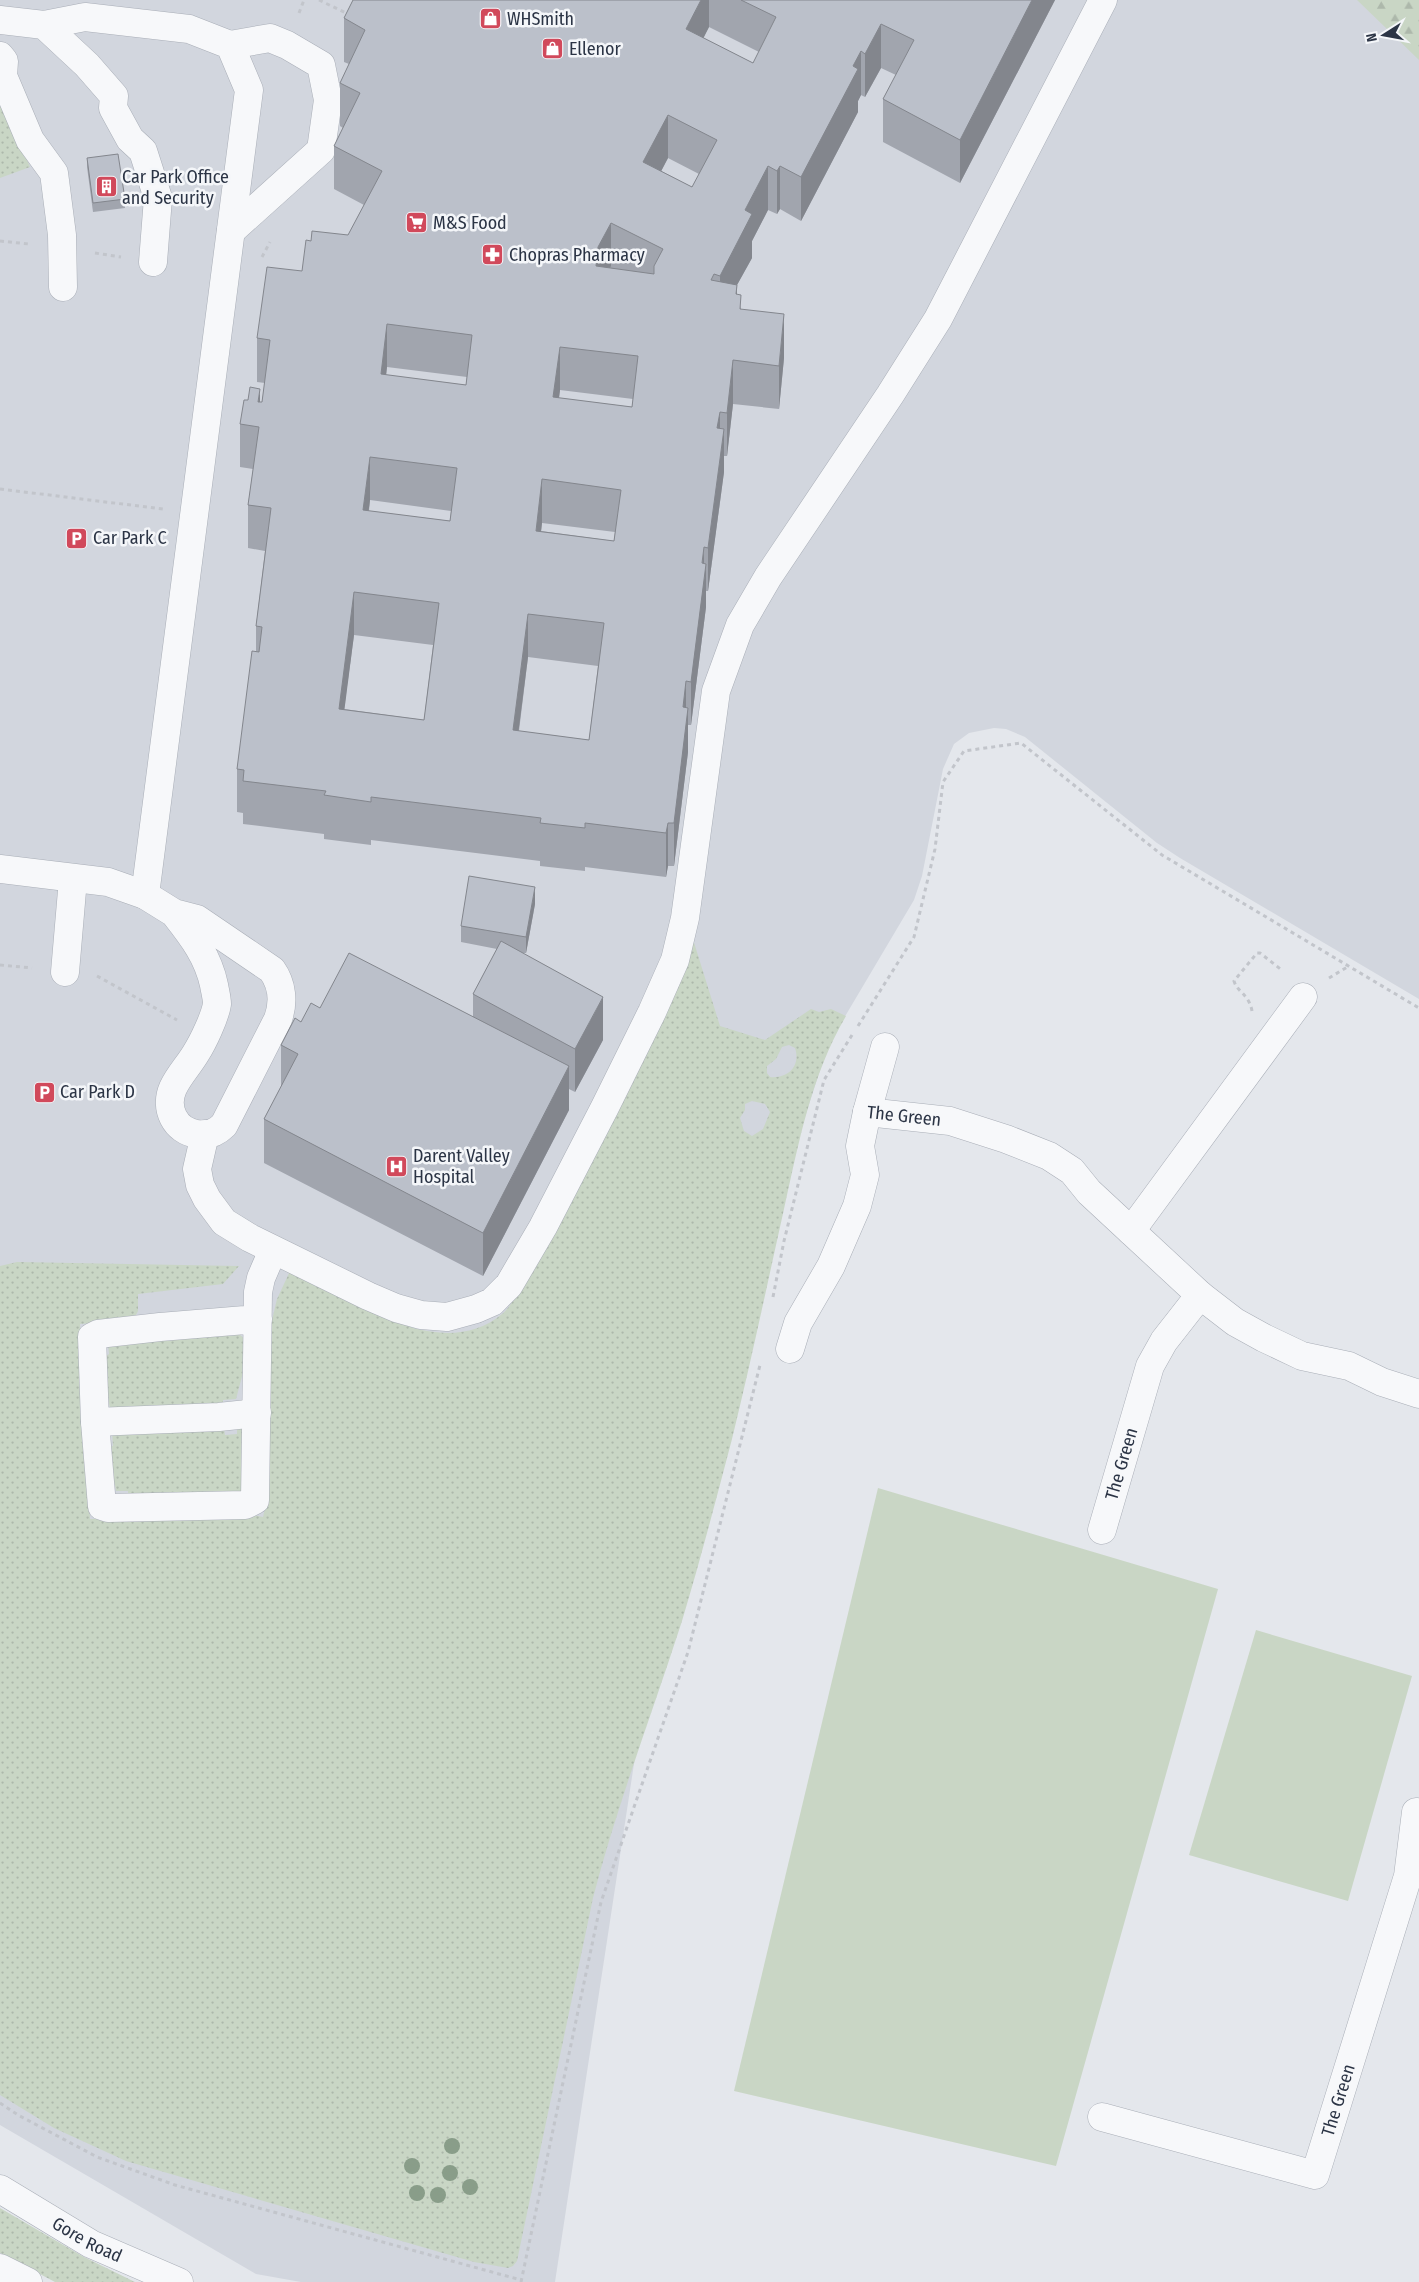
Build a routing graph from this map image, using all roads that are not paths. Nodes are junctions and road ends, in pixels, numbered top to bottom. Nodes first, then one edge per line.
1 (1103, 0) edge
2 (0, 20) edge
3 (44, 25) junction
4 (230, 44) junction
5 (2, 58) edge
6 (231, 231) junction
7 (153, 262) dead end
8 (62, 287) dead end
9 (0, 869) edge
10 (73, 879) junction
11 (145, 895) junction
12 (174, 913) junction
13 (64, 972) road end
14 (1302, 997) dead end
15 (884, 1047) dead end
16 (867, 1112) junction
17 (205, 1134) junction
18 (1131, 1231) junction
19 (273, 1250) junction
20 (1200, 1294) junction
21 (258, 1319) junction
22 (790, 1349) dead end
23 (1419, 1394) edge
24 (257, 1413) junction
25 (95, 1422) junction
26 (1102, 1530) dead end
27 (1418, 1809) edge
28 (1102, 2117) dead end
29 (0, 2189) edge
30 (0, 2268) edge
31 (28, 2282) edge
32 (179, 2282) edge

1 - 19 street
2 - 3 street
3 - 4 street
3 - 7 street
4 - 6 street
4 - 6 street
5 - 8 street
6 - 11 street
9 - 10 street
10 - 11 street
10 - 13 street
11 - 12 street
12 - 17 street
12 - 17 street
14 - 18 street
15 - 16 street
16 - 18 street, The Green
16 - 22 street, The Green
17 - 19 street
18 - 20 street, The Green
19 - 21 street
20 - 23 street, The Green
20 - 26 street, The Green
21 - 24 street
21 - 25 street
24 - 25 street
24 - 25 street
27 - 28 street, The Green
29 - 32 street, Gore Road
30 - 31 street

